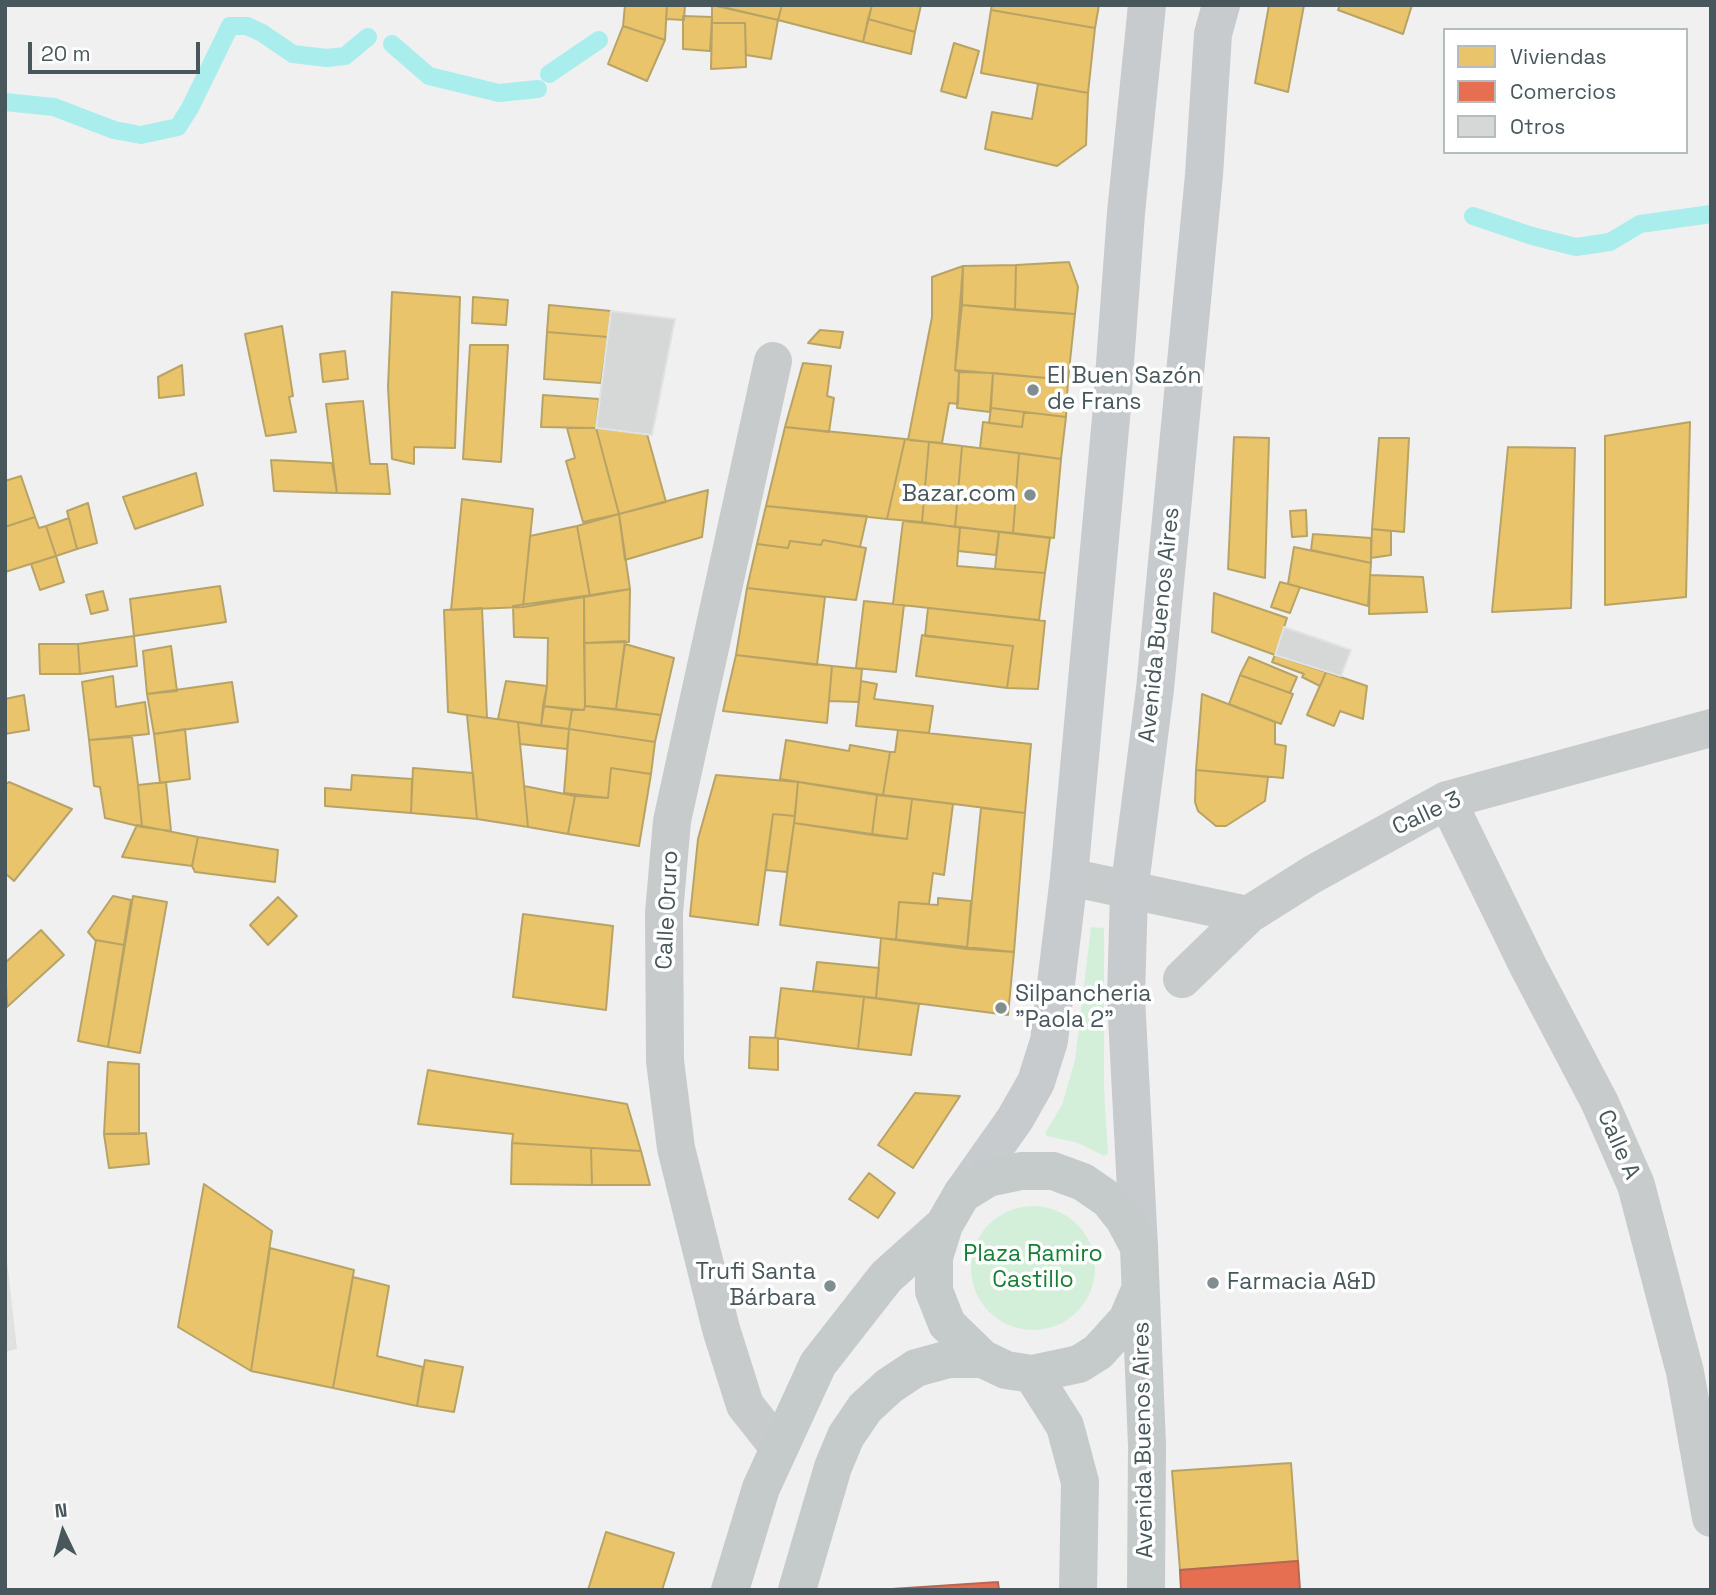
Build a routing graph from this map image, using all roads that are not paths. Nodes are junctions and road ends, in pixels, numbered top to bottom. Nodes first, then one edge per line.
1 (1147, 5) edge
2 (1221, 5) edge
3 (773, 361) dead end
4 (1711, 728) edge
5 (1447, 800) junction
6 (1069, 877) junction
7 (1129, 892) junction
8 (1248, 915) junction
9 (1182, 979) dead end
10 (953, 1210) junction
11 (1139, 1247) junction
12 (1140, 1290) junction
13 (983, 1359) junction
14 (1032, 1374) junction
15 (779, 1448) junction
16 (1711, 1518) edge
17 (730, 1590) edge
18 (797, 1590) edge
19 (1078, 1590) edge
20 (1146, 1590) edge

1 - 6 main road
2 - 7 main road, Avenida Buenos Aires
3 - 15 street, Calle Oruro
4 - 5 street, Calle 3
5 - 8 street, Calle 3
5 - 16 street, Calle A
6 - 7 street
6 - 10 main road
7 - 8 street
7 - 11 main road, Avenida Buenos Aires
8 - 9 street, Calle 3
10 - 11 main road
10 - 13 main road
10 - 15 main road
11 - 12 main road
12 - 14 main road
12 - 20 main road, Avenida Buenos Aires
13 - 14 main road
13 - 18 main road
14 - 19 main road
15 - 17 main road

